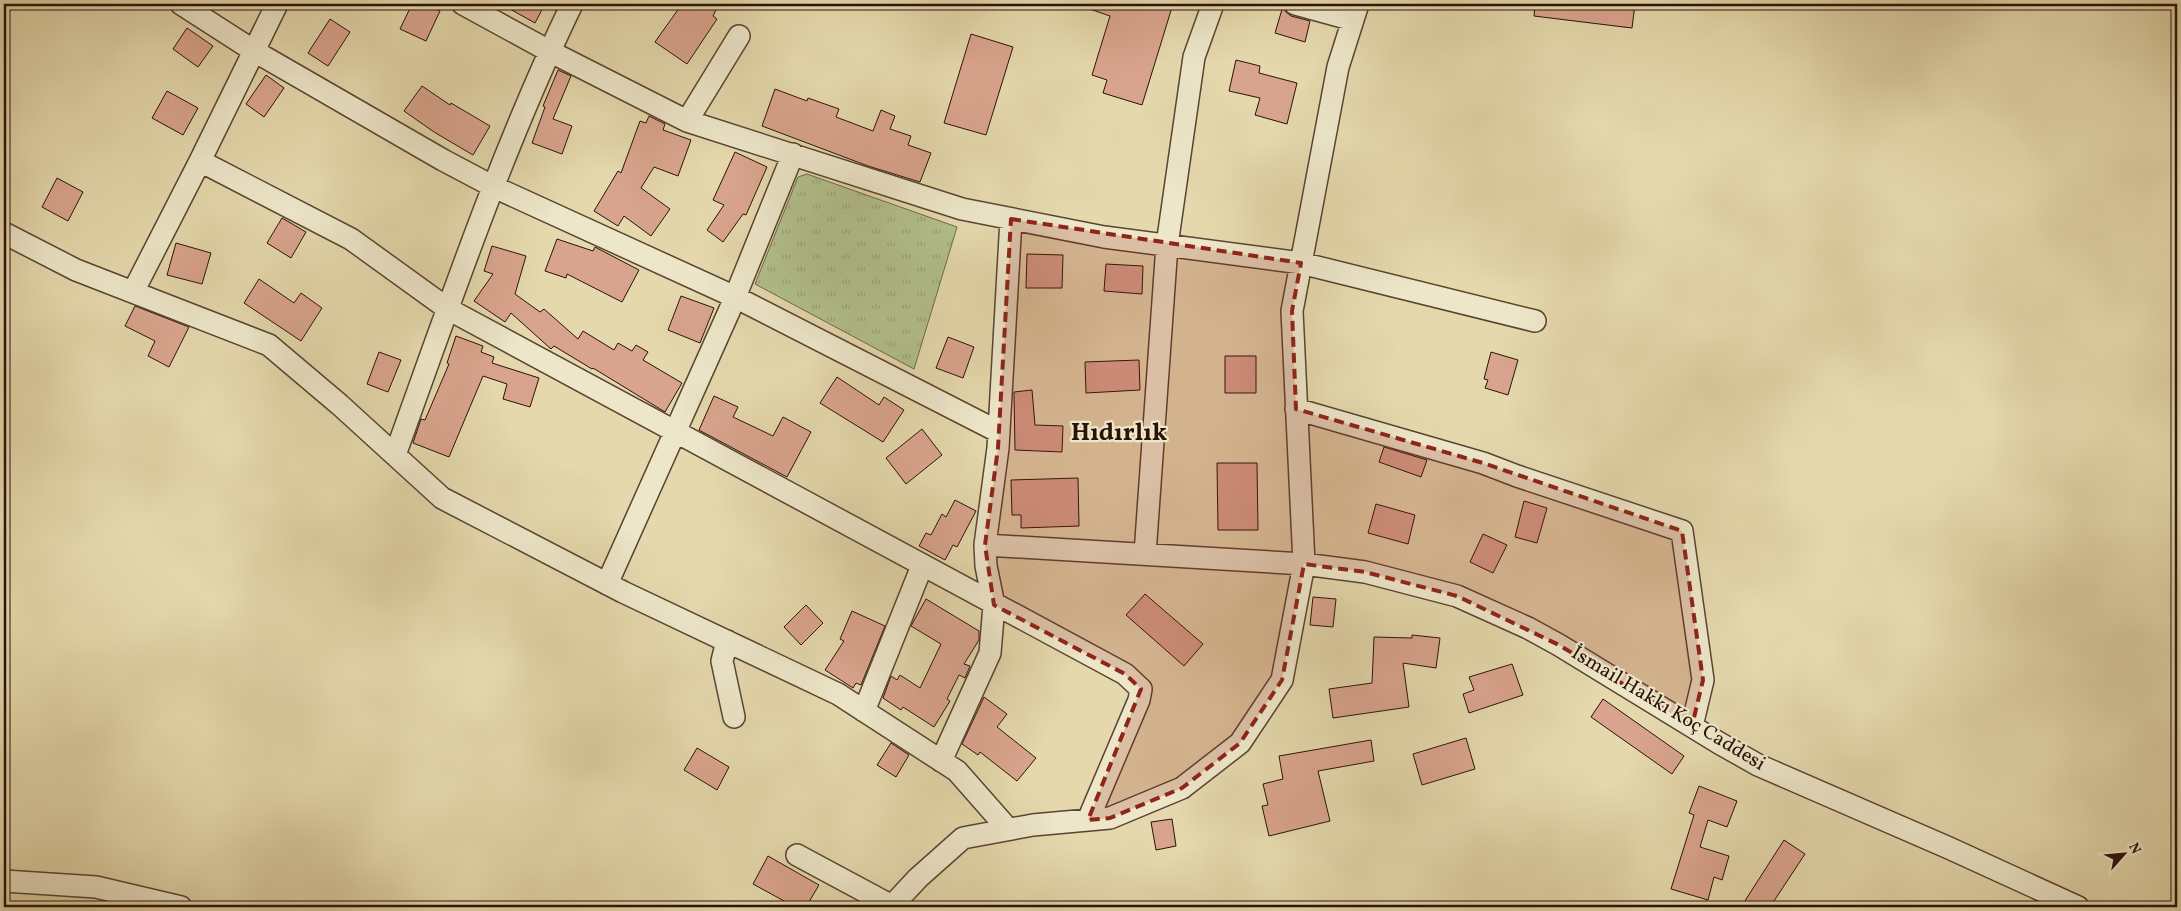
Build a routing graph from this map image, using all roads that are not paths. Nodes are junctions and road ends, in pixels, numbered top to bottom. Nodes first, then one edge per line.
1 (182, 4) edge
2 (277, 4) edge
3 (464, 4) edge
4 (572, 4) edge
5 (1213, 4) edge
6 (1295, 4) edge
7 (1356, 12) edge
8 (739, 36) dead end
9 (254, 51) junction
10 (550, 52) junction
11 (687, 121) junction
12 (793, 154) junction
13 (200, 161) junction
14 (494, 187) junction
15 (1010, 219) junction
16 (4, 233) edge
17 (1167, 245) junction
18 (1301, 263) junction
19 (133, 292) junction
20 (735, 297) junction
21 (448, 309) junction
22 (1535, 321) dead end
23 (1296, 409) junction
24 (675, 432) junction
25 (999, 432) junction
26 (395, 455) junction
27 (985, 545) junction
28 (1145, 554) junction
29 (1304, 564) junction
30 (922, 566) junction
31 (607, 584) junction
32 (994, 605) junction
33 (726, 641) junction
34 (864, 711) junction
35 (734, 717) dead end
36 (1692, 726) junction
37 (941, 761) junction
38 (1088, 820) junction
39 (1008, 829) junction
40 (797, 855) dead end
41 (4, 881) edge
42 (181, 907) edge
43 (891, 907) edge
44 (2078, 907) edge

1 - 9 street
2 - 9 street
3 - 10 street
4 - 10 street
5 - 17 street
6 - 7 street
7 - 18 street
8 - 11 street
9 - 13 street
9 - 14 street
10 - 11 street
10 - 14 street
11 - 12 street
12 - 15 street
12 - 20 street
13 - 19 street
13 - 21 street
14 - 20 street
14 - 21 street
15 - 17 street
15 - 25 street
16 - 19 street
17 - 18 street
17 - 28 street
18 - 22 street
18 - 23 street
19 - 26 street
20 - 24 street
20 - 25 street
21 - 24 street
21 - 26 street
23 - 29 street
23 - 36 street
24 - 30 street
24 - 31 street
25 - 27 street
26 - 31 street
27 - 28 street, İsmail Hakkı Koç Caddesi
27 - 32 street
28 - 29 street, İsmail Hakkı Koç Caddesi
29 - 36 street, İsmail Hakkı Koç Caddesi
29 - 38 street
30 - 32 street
30 - 34 street
31 - 33 street
32 - 37 street
32 - 38 street
33 - 34 street
33 - 35 street
34 - 37 street
36 - 44 street, İsmail Hakkı Koç Caddesi
37 - 39 street
38 - 39 street
39 - 43 street
40 - 43 street
41 - 42 street

